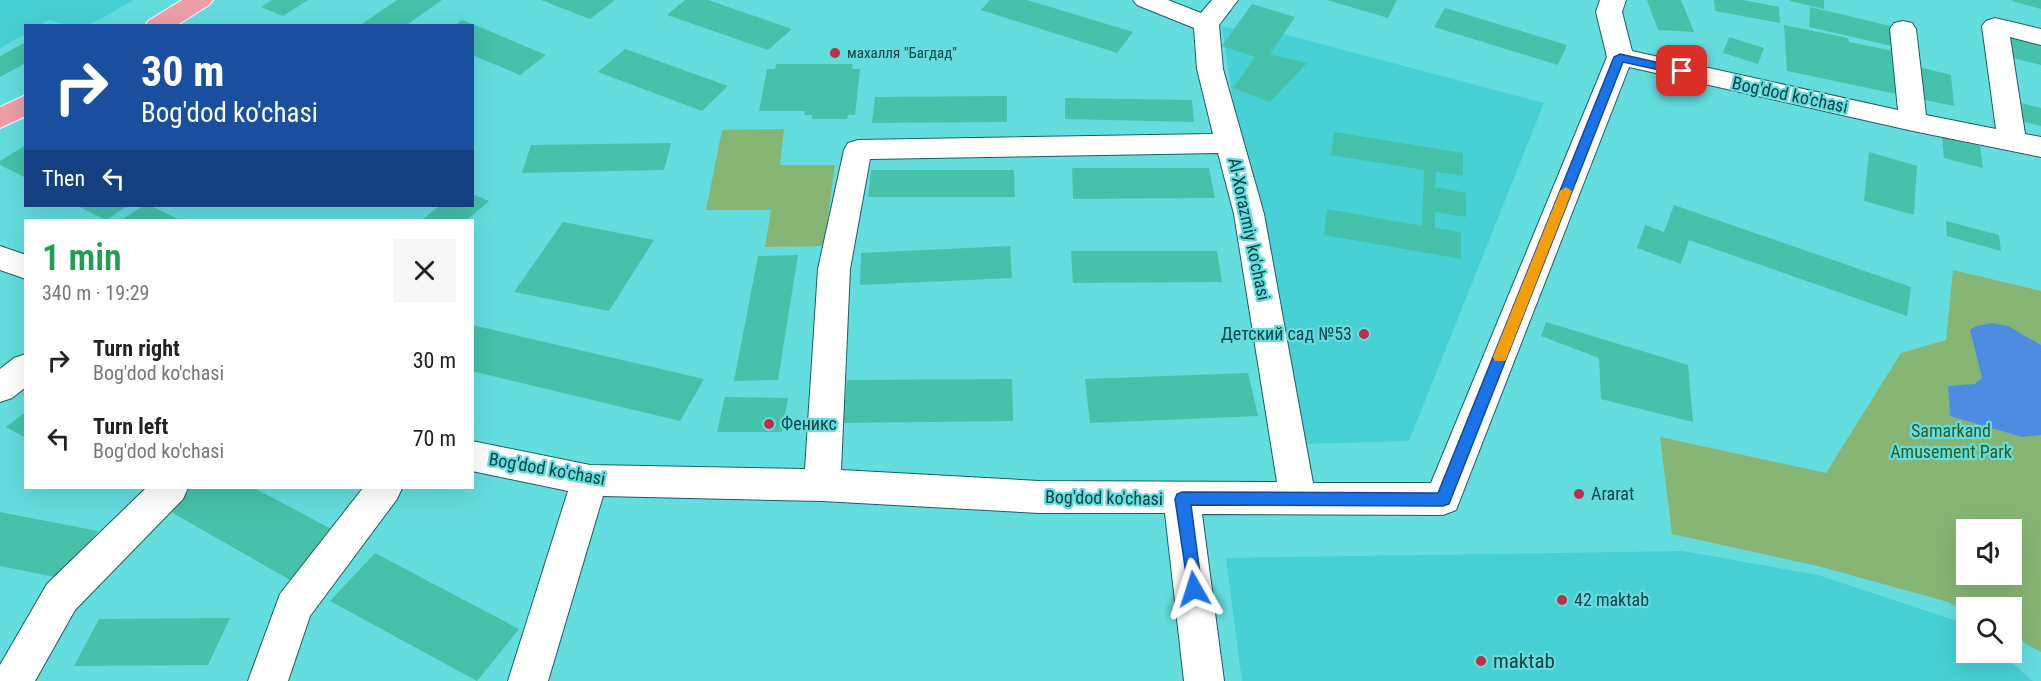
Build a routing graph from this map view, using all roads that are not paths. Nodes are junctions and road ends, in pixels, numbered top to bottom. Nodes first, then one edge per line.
1 (178, 0) edge
2 (200, 0) edge
3 (1146, 0) edge
4 (1225, 0) edge
5 (1613, 0) edge
6 (138, 24) edge
7 (160, 24) edge
8 (1206, 24) junction
9 (1903, 29) dead end
10 (2041, 37) edge
11 (1620, 57) junction
12 (24, 92) edge
13 (24, 105) edge
14 (0, 106) edge
15 (0, 119) edge
16 (1913, 122) junction
17 (2012, 141) junction
18 (1230, 143) junction
19 (2041, 147) edge
20 (0, 257) edge
21 (24, 267) edge
22 (24, 369) edge
23 (0, 388) edge
24 (474, 456) edge
25 (590, 480) junction
26 (822, 485) junction
27 (169, 489) edge
28 (383, 489) edge
29 (1182, 499) junction
30 (1298, 499) junction
31 (13, 681) edge
32 (268, 681) edge
33 (528, 681) edge
34 (1204, 681) edge

1 - 6 main road
2 - 7 main road
3 - 8 street
4 - 8 street
5 - 11 street
8 - 18 street, Al-Xorazmiy ko'chasi
9 - 16 street
10 - 17 street
11 - 16 street, Bog'dod ko'chasi
11 - 30 street, Bog'dod ko'chasi
12 - 14 main road
13 - 15 main road
16 - 17 street, Bog'dod ko'chasi
17 - 19 street, Bog'dod ko'chasi
18 - 26 street
18 - 30 street, Al-Xorazmiy ko'chasi
20 - 21 street
22 - 23 street
24 - 25 street, Bog'dod ko'chasi
25 - 26 street, Bog'dod ko'chasi
25 - 33 street
26 - 29 street, Bog'dod ko'chasi
27 - 31 street
28 - 32 street
29 - 30 street, Bog'dod ko'chasi
29 - 34 street

